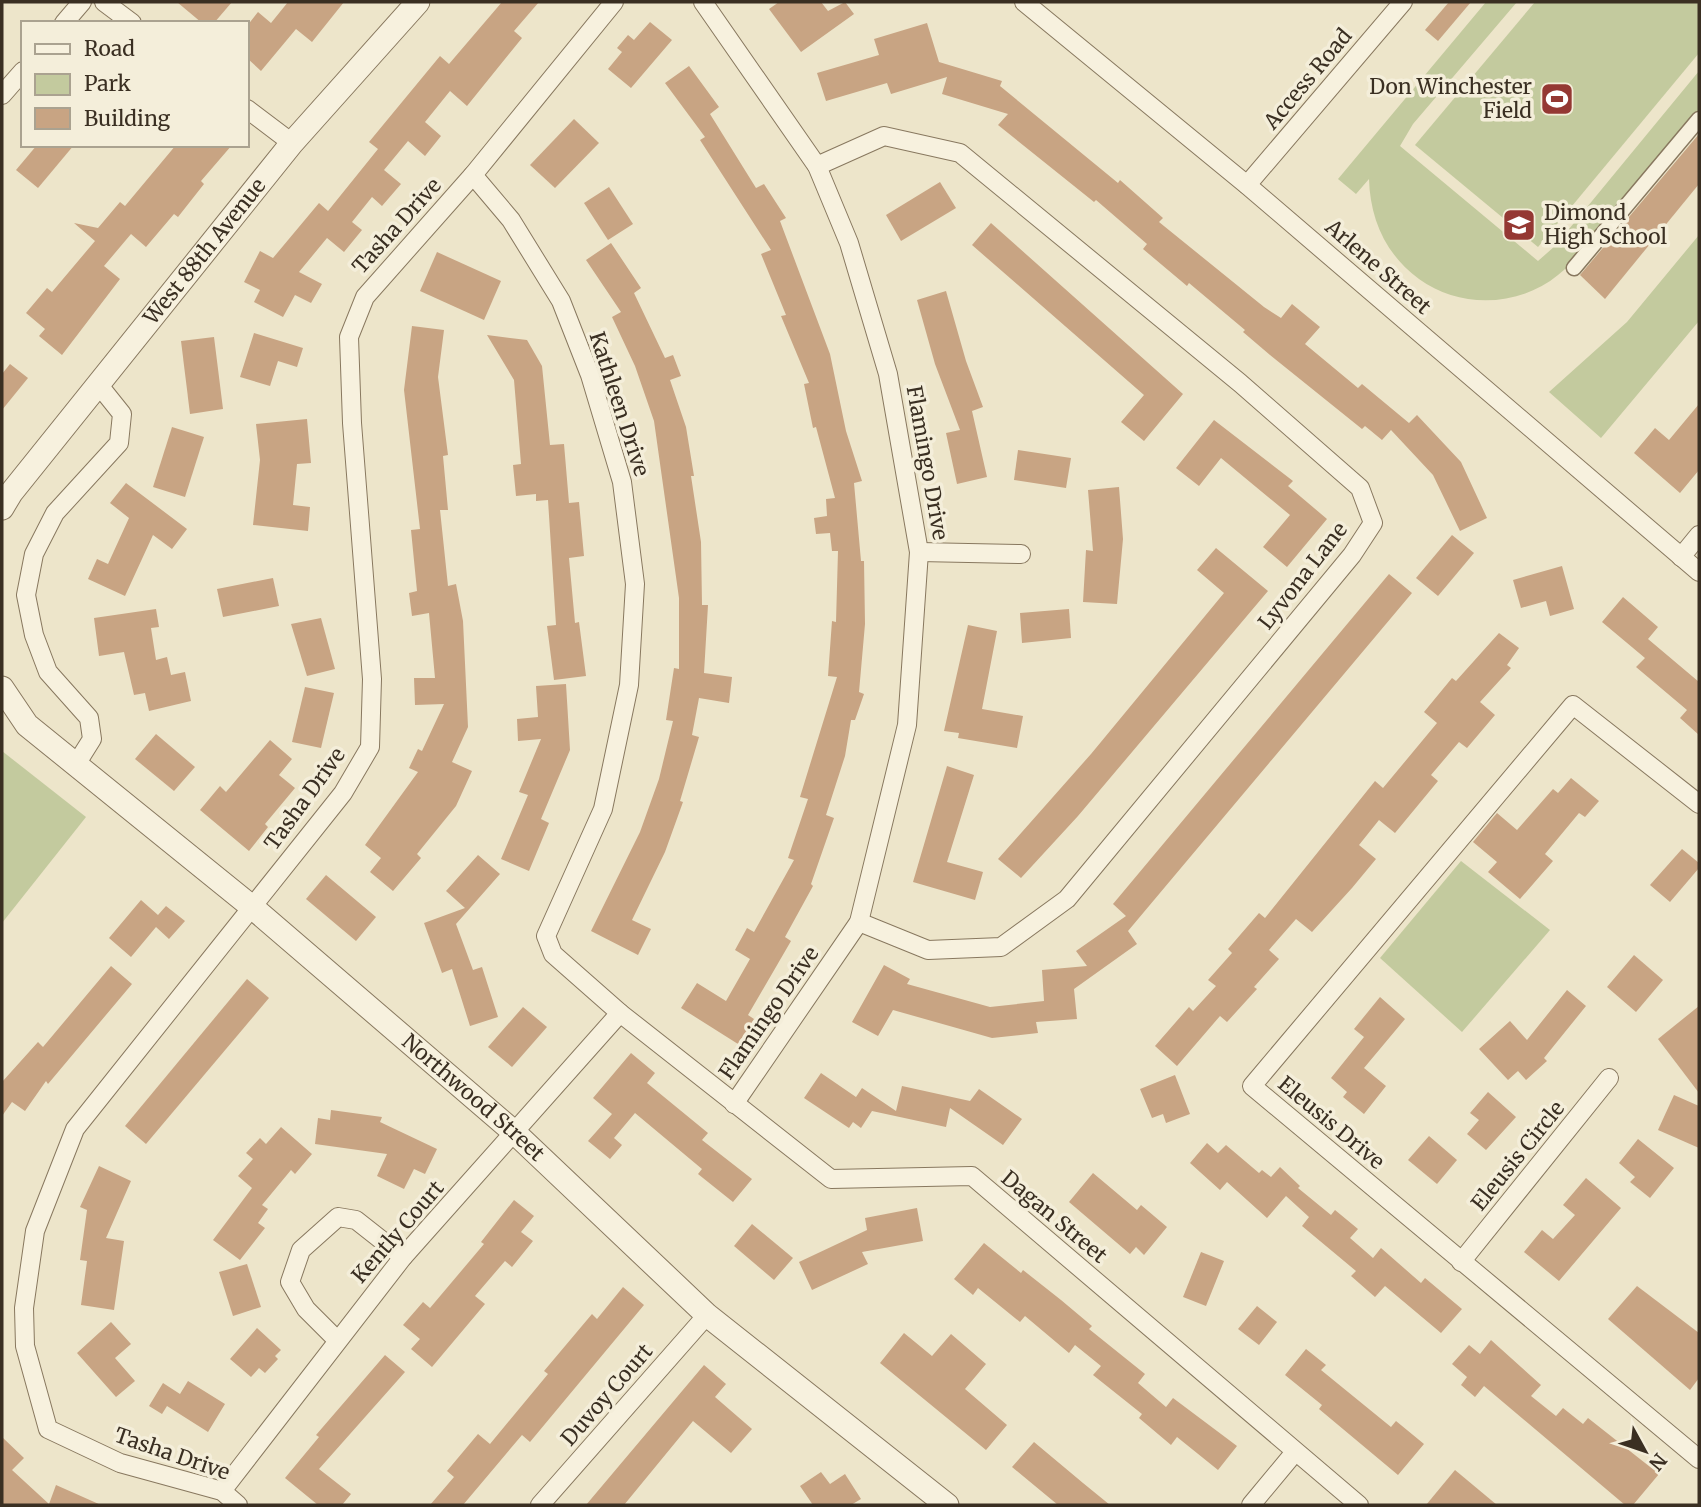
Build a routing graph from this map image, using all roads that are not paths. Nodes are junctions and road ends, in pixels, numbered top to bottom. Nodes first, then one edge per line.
1 (82, 2) edge
2 (104, 2) edge
3 (418, 2) edge
4 (614, 2) edge
5 (703, 2) edge
6 (1024, 2) edge
7 (1403, 2) edge
8 (66, 21) edge
9 (129, 21) edge
10 (21, 73) edge
11 (2, 95) edge
12 (248, 110) edge
13 (1699, 119) edge
14 (292, 143) junction
15 (817, 166) junction
16 (473, 175) junction
17 (1247, 185) junction
18 (1574, 268) dead end
19 (98, 384) junction
20 (5, 495) edge
21 (1699, 535) edge
22 (919, 552) junction
23 (1021, 554) dead end
24 (1681, 557) junction
25 (1699, 572) edge
26 (2, 688) edge
27 (75, 766) junction
28 (1699, 804) edge
29 (253, 907) junction
30 (859, 922) junction
31 (552, 954) joint
32 (620, 1013) junction
33 (1609, 1078) dead end
34 (734, 1104) junction
35 (515, 1133) junction
36 (403, 1258) junction
37 (1461, 1262) junction
38 (707, 1315) junction
39 (337, 1340) junction
40 (1295, 1452) junction
41 (1699, 1459) edge
42 (222, 1491) junction
43 (238, 1505) edge
44 (540, 1505) edge
45 (947, 1505) edge
46 (1251, 1505) edge
47 (1359, 1505) edge

1 - 8 street
2 - 9 street
3 - 14 street, West 88th Avenue
4 - 16 street, Tasha Drive
5 - 15 street, Flamingo Drive
6 - 17 street, Arlene Street
7 - 17 street, Access Road
10 - 11 street
12 - 14 street
13 - 18 street
14 - 19 street, West 88th Avenue
15 - 22 street, Flamingo Drive
15 - 30 street, Lyvona Lane
16 - 29 street, Tasha Drive
16 - 31 street, Kathleen Drive
17 - 24 street, Arlene Street
19 - 20 street, West 88th Avenue
19 - 27 street
21 - 24 street
22 - 23 street
22 - 30 street, Flamingo Drive
24 - 25 street, Arlene Street
26 - 27 street, Northwood Street
27 - 29 street, Northwood Street
28 - 37 street, Eleusis Drive
29 - 35 street, Northwood Street
29 - 42 street, Tasha Drive
30 - 34 street, Flamingo Drive
31 - 32 street, Dagan Street
32 - 34 street, Dagan Street
32 - 35 street, Kently Court
33 - 37 street, Eleusis Circle
34 - 40 street, Dagan Street
35 - 36 street, Kently Court
35 - 38 street, Northwood Street
36 - 39 street, Kently Court
36 - 39 street
37 - 41 street, Eleusis Drive
38 - 44 street, Duvoy Court
38 - 45 street, Northwood Street
39 - 42 street, Kently Court
40 - 46 street
40 - 47 street, Dagan Street
42 - 43 street, Tasha Drive

